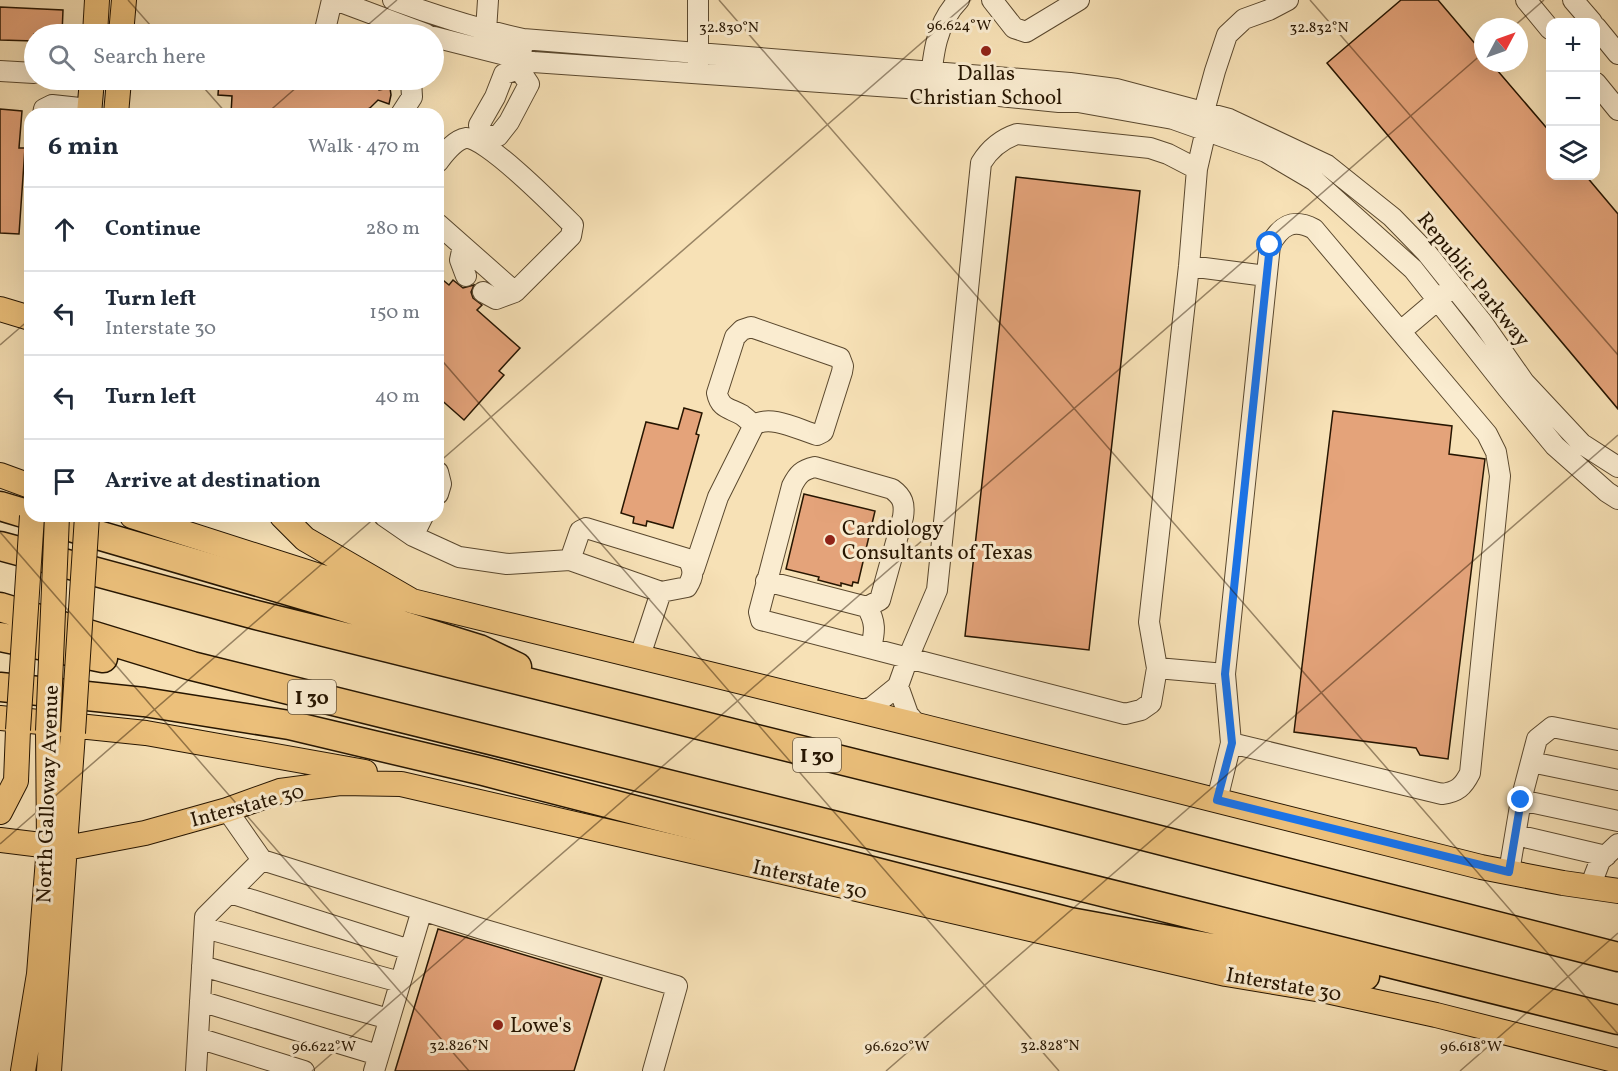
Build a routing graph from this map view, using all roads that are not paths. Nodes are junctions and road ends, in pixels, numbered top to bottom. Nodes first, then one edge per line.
1 (97, 0) edge
2 (124, 0) edge
3 (334, 0) edge
4 (393, 0) edge
5 (488, 0) edge
6 (698, 0) edge
7 (958, 0) edge
8 (992, 0) edge
9 (1079, 0) edge
10 (1288, 0) edge
11 (1526, 0) edge
12 (1573, 0) edge
13 (1589, 18) edge
14 (96, 24) edge
15 (123, 24) edge
16 (327, 24) edge
17 (399, 24) edge
18 (1546, 24) edge
19 (486, 31) junction
20 (1600, 32) edge
21 (523, 39) junction
22 (444, 40) edge
23 (698, 53) junction
24 (1618, 54) edge
25 (519, 64) junction
26 (0, 71) edge
27 (24, 72) edge
28 (698, 73) junction
29 (930, 81) junction
30 (1600, 88) edge
31 (91, 90) edge
32 (118, 90) edge
33 (412, 90) edge
34 (46, 108) edge
35 (68, 108) edge
36 (89, 108) edge
37 (117, 108) edge
38 (405, 108) edge
39 (1618, 110) edge
40 (1205, 121) junction
41 (482, 139) junction
42 (444, 155) edge
43 (1197, 169) junction
44 (444, 229) edge
45 (463, 246) junction
46 (1188, 266) junction
47 (466, 276) dead end
48 (1266, 276) junction
49 (1454, 287) junction
50 (483, 292) dead end
51 (515, 292) junction
52 (1438, 300) junction
53 (0, 309) edge
54 (24, 320) edge
55 (1401, 331) junction
56 (754, 425) junction
57 (1618, 467) edge
58 (0, 474) edge
59 (24, 484) edge
60 (1618, 499) edge
61 (0, 506) edge
62 (24, 514) edge
63 (31, 522) edge
64 (53, 522) edge
65 (57, 522) edge
66 (87, 522) edge
67 (151, 522) edge
68 (288, 522) edge
69 (393, 522) edge
70 (420, 522) edge
71 (413, 536) junction
72 (5, 546) edge
73 (570, 560) junction
74 (694, 569) junction
75 (766, 581) junction
76 (661, 592) junction
77 (412, 600) junction
78 (0, 607) edge
79 (867, 607) junction
80 (0, 637) edge
81 (871, 648) junction
82 (640, 656) junction
83 (908, 658) junction
84 (192, 666) junction
85 (1157, 668) junction
86 (1225, 674) junction
87 (898, 686) junction
88 (0, 687) edge
89 (573, 694) junction
90 (860, 711) junction
91 (9, 724) edge
92 (917, 725) junction
93 (1618, 740) edge
94 (1232, 743) junction
95 (1531, 762) junction
96 (1618, 780) edge
97 (401, 784) junction
98 (1217, 800) junction
99 (1521, 800) junction
100 (227, 810) junction
101 (0, 812) edge
102 (1618, 821) edge
103 (1516, 835) junction
104 (0, 840) edge
105 (57, 847) junction
106 (1612, 850) edge
107 (262, 860) junction
108 (1509, 872) junction
109 (1590, 887) junction
110 (1618, 891) edge
111 (230, 893) junction
112 (422, 910) junction
113 (205, 928) junction
114 (410, 950) junction
115 (1618, 957) edge
116 (202, 966) junction
117 (400, 982) junction
118 (1516, 995) junction
119 (200, 1001) junction
120 (389, 1019) junction
121 (1618, 1020) edge
122 (198, 1038) junction
123 (1618, 1061) edge
124 (376, 1063) edge
125 (23, 1071) edge
126 (49, 1071) edge
127 (196, 1071) edge
128 (304, 1071) edge
129 (653, 1071) edge

1 - 14 main road
2 - 15 main road
3 - 16 street
3 - 17 street
4 - 19 street, Republic Parkway
5 - 19 street
6 - 23 street
7 - 29 street
8 - 9 street
10 - 40 street
11 - 18 street
12 - 13 street
19 - 21 street, Republic Parkway
20 - 24 street
21 - 23 street, Republic Parkway
21 - 25 street
22 - 25 street, Republic Parkway
23 - 28 street
23 - 29 street, Republic Parkway
25 - 28 street, Republic Parkway
25 - 41 street
26 - 27 street
28 - 29 street, Republic Parkway
29 - 40 street, Republic Parkway
30 - 39 street
31 - 36 main road
32 - 37 main road
33 - 38 street
34 - 35 street
40 - 43 street
40 - 49 street, Republic Parkway
40 - 52 street, Republic Parkway
41 - 42 street
41 - 51 street
43 - 46 street
43 - 83 street
44 - 45 street
45 - 47 street
45 - 51 street
46 - 48 street
46 - 85 street
48 - 55 street
48 - 86 street
49 - 52 street
49 - 57 street, Republic Parkway
50 - 51 street
52 - 55 street
52 - 60 street, Republic Parkway
53 - 54 main road
55 - 94 street
56 - 56 street
56 - 74 street
58 - 59 main road
61 - 62 highway
63 - 91 main road, bridge
64 - 89 highway
65 - 105 main road, North Galloway Avenue, bridge
66 - 105 main road, North Galloway Avenue, bridge
67 - 77 main road
68 - 77 main road
69 - 71 street
70 - 71 street
71 - 73 street
72 - 89 highway, I 30
73 - 74 street
73 - 76 street
74 - 76 street
75 - 79 street
75 - 79 street
75 - 81 street
76 - 82 street
77 - 82 main road
78 - 84 highway, I 30
79 - 81 street
80 - 84 highway
81 - 83 street
82 - 90 main road
83 - 85 street
83 - 87 street
84 - 118 highway, I 30
85 - 86 street
86 - 94 street
87 - 90 street
87 - 92 street
88 - 118 highway
89 - 115 highway, I 30
90 - 92 main road
91 - 97 main road
91 - 101 main road
92 - 98 main road
93 - 95 street
94 - 98 street
95 - 96 street
95 - 99 street
97 - 100 main road, Interstate 30
97 - 123 main road, Interstate 30
98 - 108 main road
99 - 102 street
99 - 103 street
100 - 105 main road, Interstate 30
100 - 107 street
103 - 106 street
103 - 108 street
104 - 105 main road, Interstate 30
105 - 125 main road, North Galloway Avenue
105 - 126 main road, North Galloway Avenue
106 - 109 street
107 - 111 street
107 - 112 street
108 - 109 main road
109 - 110 main road
111 - 113 street
111 - 114 street
112 - 114 street
112 - 129 street
113 - 116 street
113 - 117 street
114 - 117 street
116 - 119 street
116 - 120 street
117 - 120 street
118 - 121 highway, I 30
119 - 122 street
119 - 124 street
120 - 124 street
122 - 127 street
122 - 128 street

